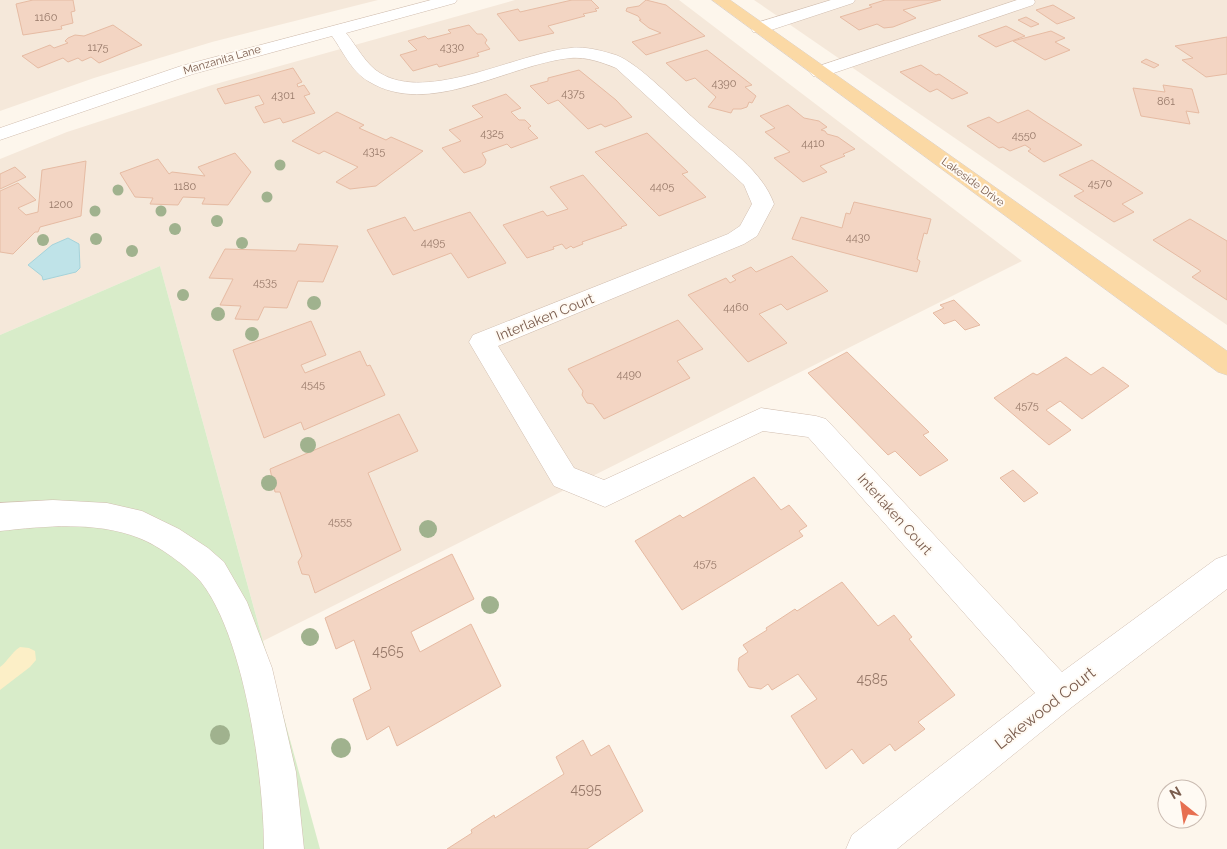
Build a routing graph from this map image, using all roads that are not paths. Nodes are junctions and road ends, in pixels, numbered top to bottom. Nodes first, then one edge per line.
1 (449, 0) edge
2 (720, 0) edge
3 (847, 0) edge
4 (1027, 2) dead end
5 (758, 28) junction
6 (335, 29) junction
7 (819, 72) junction
8 (0, 134) edge
9 (1227, 364) edge
10 (0, 517) edge
11 (1227, 570) edge
12 (1060, 696) junction
13 (284, 849) edge
14 (866, 849) edge

1 - 6 street, Manzanita Lane
2 - 5 main road, Lakeside Drive
3 - 5 street
4 - 7 street
5 - 7 main road, Lakeside Drive
6 - 8 street, Manzanita Lane
6 - 12 street, Interlaken Court
7 - 9 main road, Lakeside Drive
10 - 13 street
11 - 12 street, Lakewood Court
12 - 14 street, Lakewood Court

